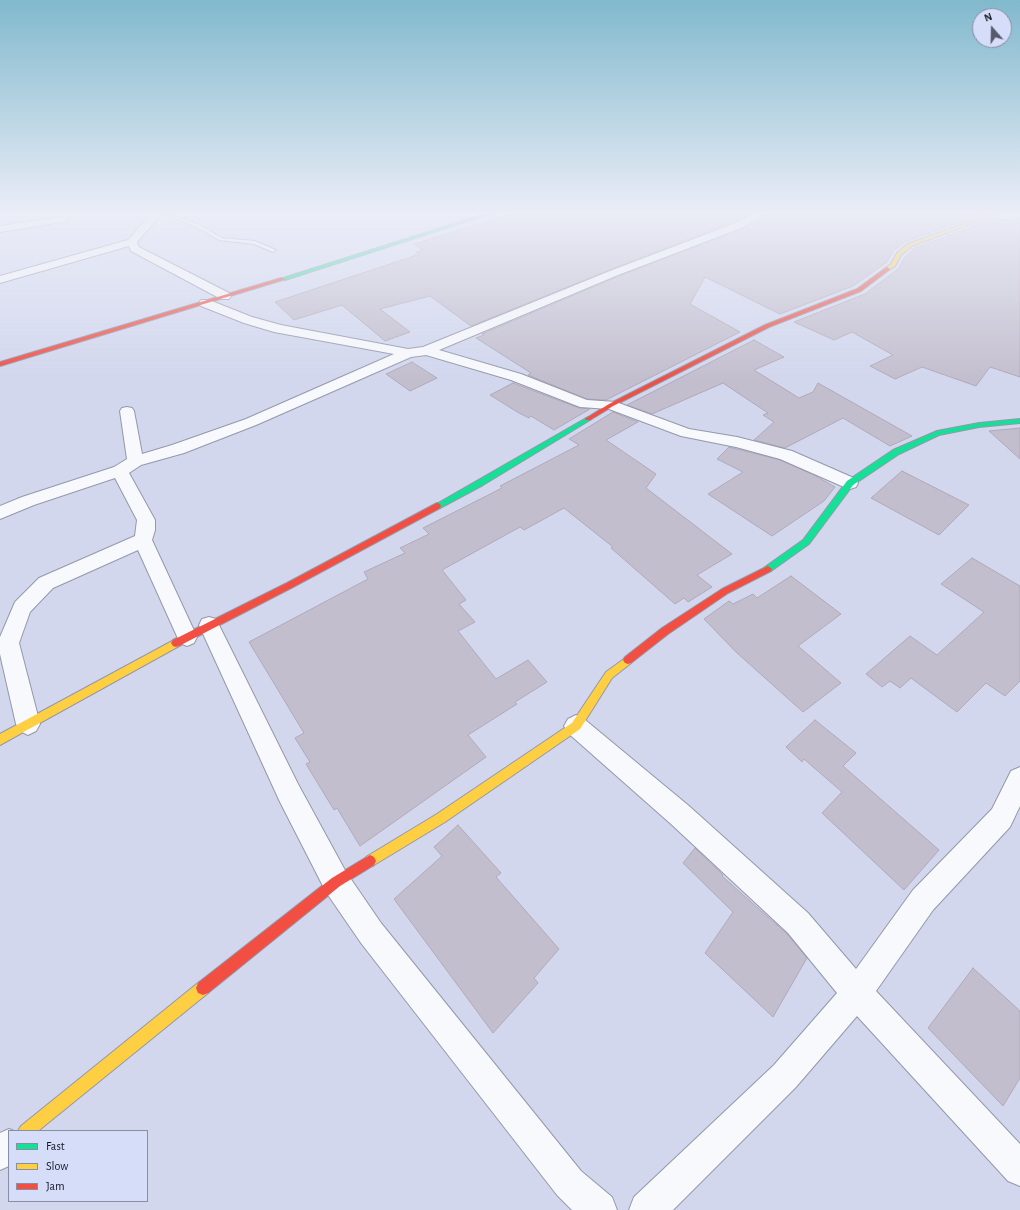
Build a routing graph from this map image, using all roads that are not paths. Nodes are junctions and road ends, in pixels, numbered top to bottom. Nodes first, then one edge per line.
1 (44, 267) edge
2 (170, 267) edge
3 (315, 267) edge
4 (628, 267) edge
5 (890, 267) edge
6 (0, 280) edge
7 (225, 296) junction
8 (205, 302) junction
9 (426, 351) junction
10 (408, 353) junction
11 (0, 364) edge
12 (611, 405) junction
13 (127, 411) dead end
14 (1020, 421) edge
15 (135, 461) junction
16 (120, 471) junction
17 (850, 483) junction
18 (0, 513) edge
19 (144, 540) junction
20 (198, 631) junction
21 (28, 724) junction
22 (576, 726) junction
23 (0, 740) edge
24 (1020, 779) edge
25 (336, 882) junction
26 (857, 993) junction
27 (27, 1130) edge
28 (8, 1147) edge
29 (0, 1153) edge
30 (1020, 1170) edge
31 (599, 1210) edge
32 (647, 1210) edge

1 - 6 street
2 - 7 street
3 - 7 street
4 - 9 street
5 - 12 street
7 - 8 street
8 - 10 street
8 - 11 street
9 - 10 street
9 - 12 street
10 - 15 street
12 - 17 street
12 - 20 street
13 - 15 street
14 - 17 street
15 - 16 street
16 - 18 street
16 - 19 street
17 - 22 street
19 - 20 street
19 - 21 street
20 - 21 street
20 - 25 street
21 - 23 street
22 - 25 street
22 - 26 street
24 - 26 street
25 - 27 street
25 - 31 street
26 - 30 street
26 - 32 street
28 - 29 street

